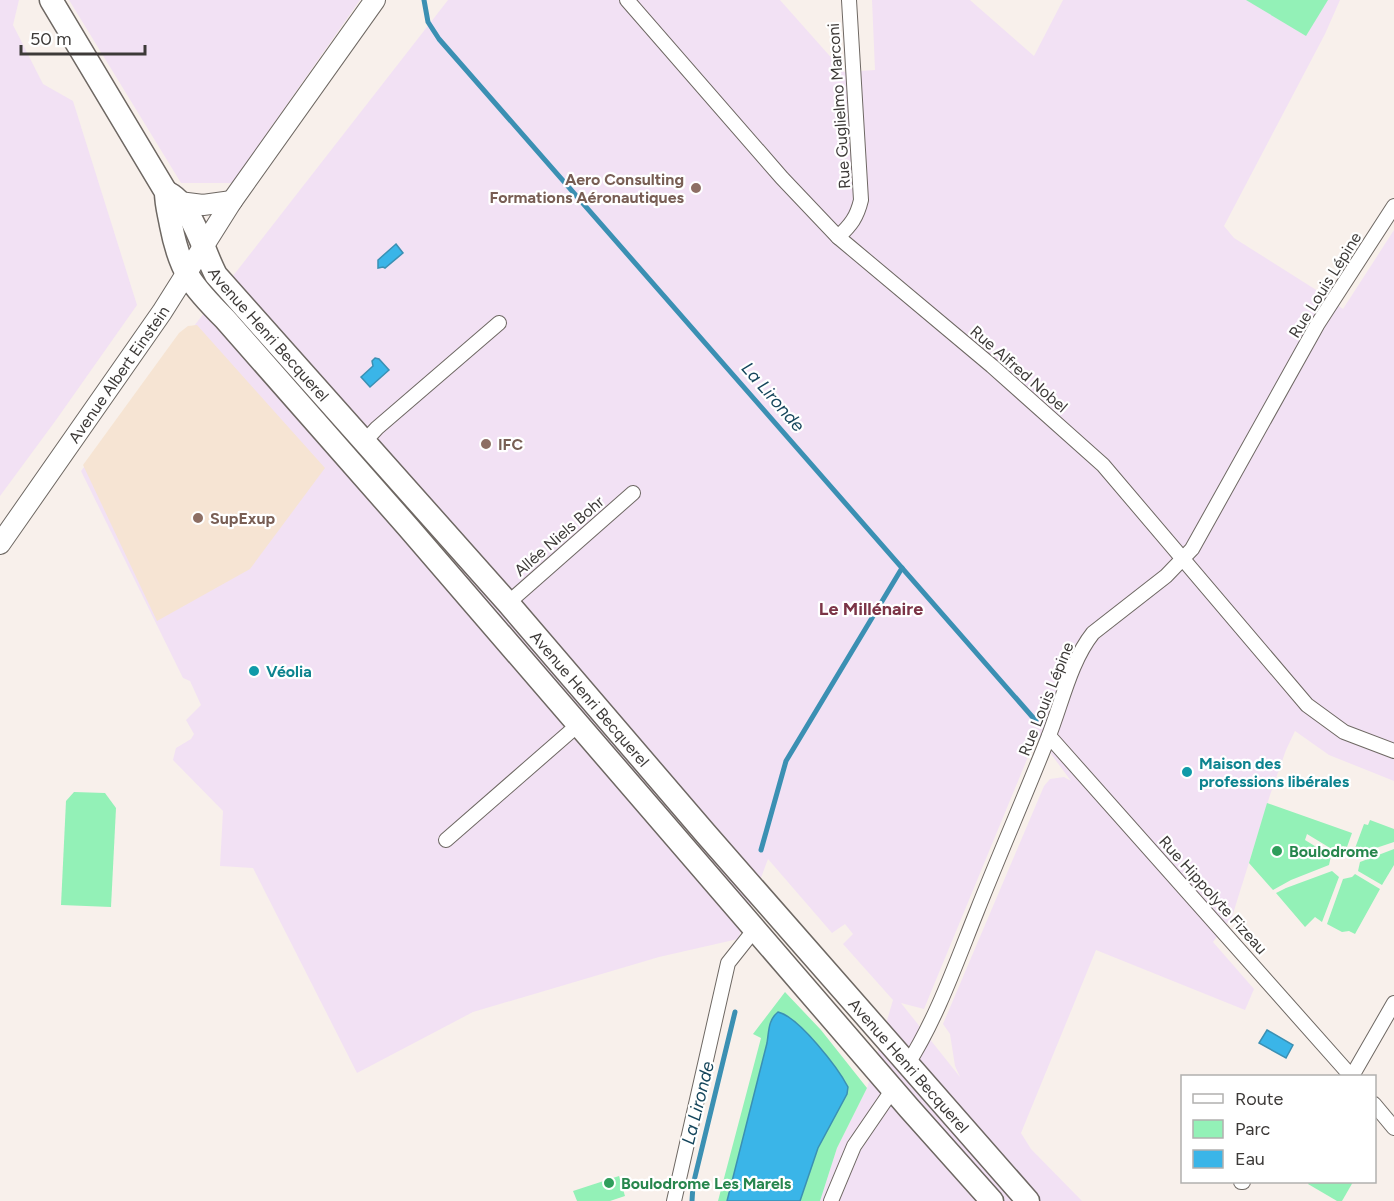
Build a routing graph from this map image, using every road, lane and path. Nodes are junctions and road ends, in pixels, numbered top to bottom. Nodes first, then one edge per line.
1 (51, 0) edge
2 (375, 0) edge
3 (627, 0) edge
4 (849, 0) edge
5 (173, 197) junction
6 (232, 201) junction
7 (1394, 206) edge
8 (838, 237) junction
9 (203, 246) junction
10 (186, 275) junction
11 (499, 323) dead end
12 (364, 442) junction
13 (633, 493) dead end
14 (0, 544) edge
15 (1183, 560) junction
16 (508, 603) junction
17 (579, 724) junction
18 (1049, 736) junction
19 (1394, 751) edge
20 (446, 840) dead end
21 (755, 929) junction
22 (1394, 1003) edge
23 (907, 1065) junction
24 (1350, 1075) edge
25 (1353, 1075) edge
26 (893, 1089) junction
27 (1376, 1106) edge
28 (1394, 1128) edge
29 (674, 1201) edge
30 (831, 1201) edge
31 (992, 1201) edge
32 (1028, 1201) edge

1 - 5 main road, Avenue Henri Becquerel
2 - 6 main road, Avenue Albert Einstein
3 - 8 street, Rue Alfred Nobel
4 - 8 street, Rue Guglielmo Marconi
5 - 6 main road
5 - 9 main road, Avenue Henri Becquerel
5 - 10 main road, Avenue Henri Becquerel
6 - 9 main road, Avenue Albert Einstein
7 - 15 street, Rue Louis Lépine
8 - 15 street, Rue Alfred Nobel
9 - 10 main road, Avenue Albert Einstein
9 - 12 main road, Avenue Henri Becquerel
10 - 14 main road, Avenue Albert Einstein
10 - 17 main road, Avenue Henri Becquerel
11 - 12 street
12 - 16 main road, Avenue Henri Becquerel
13 - 16 street, Allée Niels Bohr
15 - 18 street, Rue Louis Lépine
15 - 19 street, Rue Alfred Nobel
16 - 23 main road, Avenue Henri Becquerel
17 - 20 street
17 - 21 main road, Avenue Henri Becquerel
18 - 23 street, Rue Louis Lépine
18 - 24 street, Rue Hippolyte Fizeau
21 - 26 main road, Avenue Henri Becquerel
21 - 29 street
22 - 25 street
23 - 26 main road
23 - 32 main road, Avenue Henri Becquerel
26 - 30 street
26 - 31 main road, Avenue Henri Becquerel
27 - 28 street

